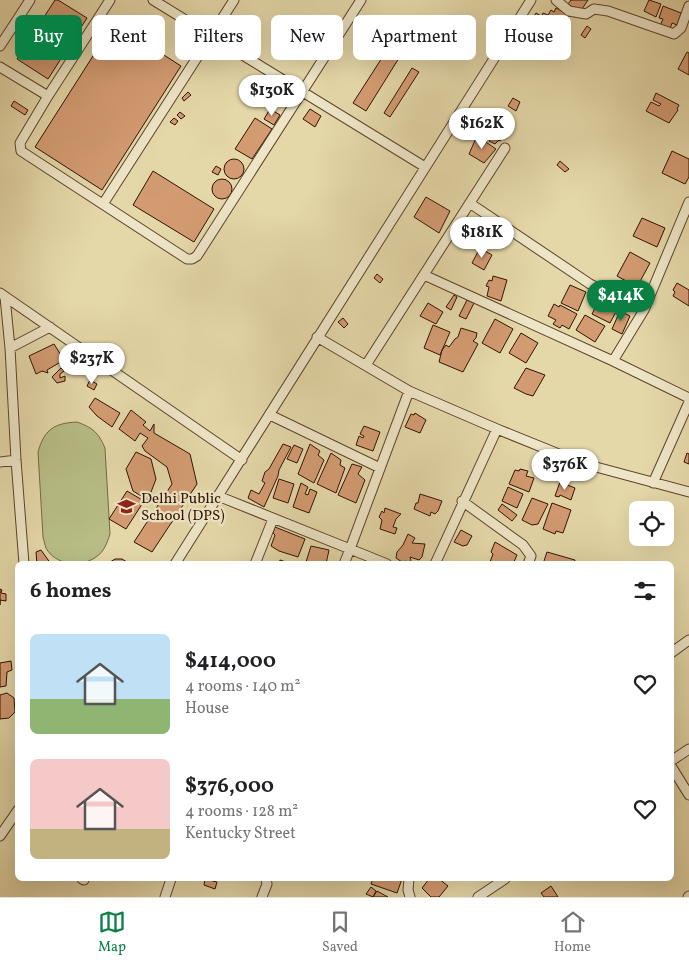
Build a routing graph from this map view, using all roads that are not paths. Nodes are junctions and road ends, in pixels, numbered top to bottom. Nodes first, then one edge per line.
1 (30, 0) edge
2 (110, 0) edge
3 (153, 0) edge
4 (234, 0) edge
5 (361, 0) edge
6 (531, 0) edge
7 (556, 0) edge
8 (598, 0) edge
9 (689, 6) edge
10 (594, 9) junction
11 (177, 15) edge
12 (224, 15) edge
13 (0, 46) edge
14 (196, 60) edge
15 (250, 60) edge
16 (0, 67) edge
17 (303, 92) junction
18 (48, 96) junction
19 (505, 148) dead end
20 (425, 167) junction
21 (689, 202) edge
22 (103, 204) junction
23 (471, 204) junction
24 (424, 275) junction
25 (2, 295) edge
26 (644, 310) junction
27 (50, 327) junction
28 (317, 337) junction
29 (10, 348) junction
30 (613, 361) junction
31 (366, 365) junction
32 (409, 391) junction
33 (689, 398) edge
34 (689, 402) edge
35 (270, 415) junction
36 (497, 428) junction
37 (16, 460) junction
38 (242, 460) junction
39 (0, 462) edge
40 (380, 468) junction
41 (653, 482) junction
42 (689, 492) edge
43 (218, 496) junction
44 (462, 501) junction
45 (273, 519) junction
46 (350, 548) junction
47 (24, 561) edge
48 (177, 561) edge
49 (256, 561) edge
50 (345, 561) edge
51 (380, 561) edge
52 (436, 561) edge
53 (529, 561) edge
54 (689, 640) edge
55 (674, 651) edge
56 (689, 749) edge
57 (674, 760) edge
58 (674, 771) edge
59 (689, 795) edge
60 (15, 814) edge
61 (0, 836) edge
62 (170, 881) edge
63 (266, 881) edge
64 (409, 881) edge
65 (501, 881) edge
66 (165, 897) edge
67 (262, 897) edge
68 (410, 897) edge
69 (478, 897) edge

1 - 13 street
2 - 18 street
3 - 11 street
4 - 12 street
5 - 17 street
6 - 20 street
7 - 10 street
8 - 10 street
9 - 10 street
14 - 22 street
15 - 17 street
16 - 18 street
17 - 20 street
17 - 22 street
18 - 22 street
19 - 23 street
20 - 28 street
21 - 26 street
23 - 24 street
23 - 26 street
24 - 30 street
24 - 31 street
25 - 27 street
25 - 29 street
26 - 30 street
27 - 29 street
27 - 38 street
28 - 31 street
28 - 35 street
29 - 37 street
30 - 33 street
31 - 32 street
32 - 36 street
32 - 40 street
34 - 41 street
35 - 38 street
35 - 40 street
36 - 41 street
36 - 44 street
37 - 39 street
37 - 47 street
38 - 43 street
40 - 46 street
41 - 42 street
43 - 45 street
43 - 48 street
44 - 52 street
44 - 53 street
45 - 46 street
45 - 49 street
46 - 50 street
46 - 51 street
54 - 55 street
56 - 57 street
58 - 59 street
60 - 61 street
62 - 66 street
63 - 67 street
64 - 68 street
65 - 69 street

